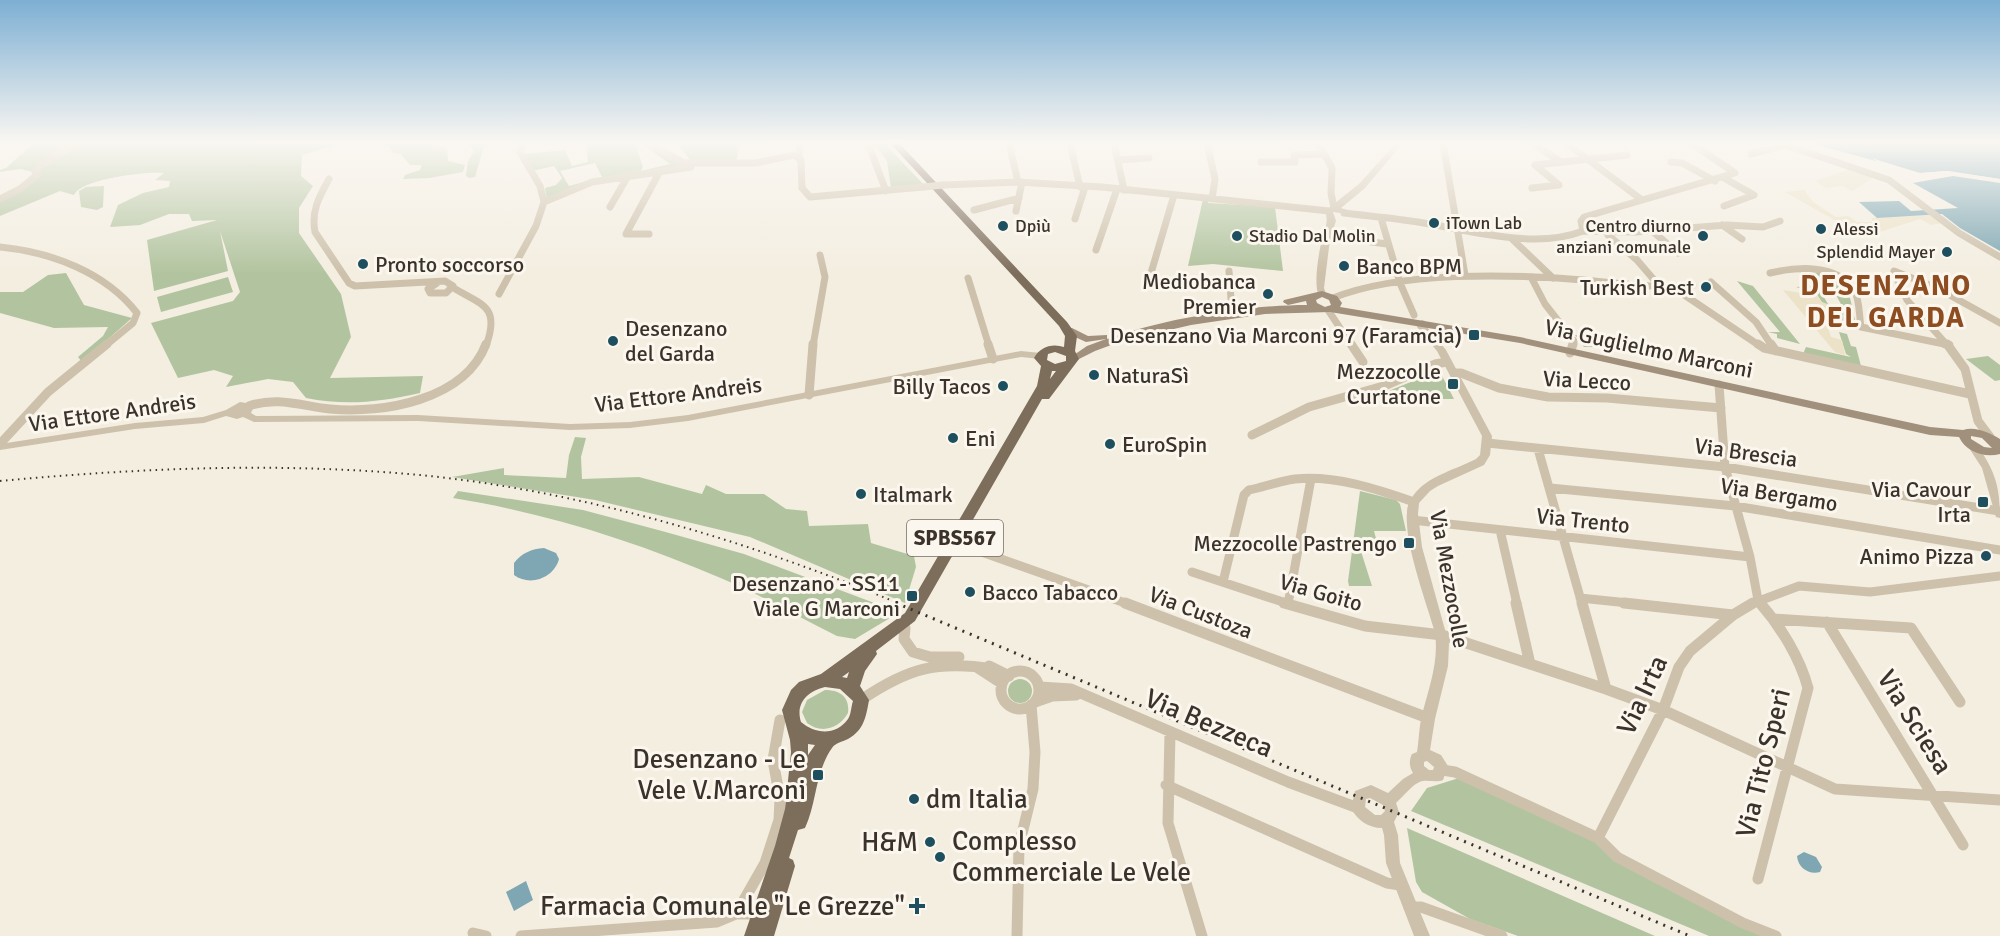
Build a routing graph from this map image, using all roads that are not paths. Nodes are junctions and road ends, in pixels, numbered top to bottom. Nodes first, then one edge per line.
1 (23, 187) edge
2 (325, 187) edge
3 (540, 187) edge
4 (579, 187) edge
5 (622, 187) edge
6 (652, 187) edge
7 (802, 187) edge
8 (884, 187) edge
9 (926, 187) edge
10 (934, 187) edge
11 (1019, 187) edge
12 (1078, 187) edge
13 (1082, 187) junction
14 (1215, 187) edge
15 (1331, 187) edge
16 (1360, 187) edge
17 (1451, 187) edge
18 (1541, 187) edge
19 (1624, 187) edge
20 (1694, 187) edge
21 (1739, 187) edge
22 (1898, 187) edge
23 (1532, 188) dead end
24 (1120, 189) junction
25 (886, 191) junction
26 (1331, 193) junction
27 (1174, 195) junction
28 (1018, 198) junction
29 (0, 199) edge
30 (1212, 199) junction
31 (1348, 200) junction
32 (1642, 200) junction
33 (544, 202) junction
34 (1724, 206) dead end
35 (610, 207) dead end
36 (974, 210) dead end
37 (1016, 211) dead end
38 (1336, 213) junction
39 (1381, 218) junction
40 (1075, 219) dead end
41 (1778, 223) dead end
42 (1722, 225) junction
43 (1751, 226) junction
44 (1650, 229) junction
45 (1458, 230) junction
46 (1583, 231) junction
47 (649, 234) dead end
48 (1764, 234) dead end
49 (1608, 235) junction
50 (1327, 236) junction
51 (1511, 238) junction
52 (1742, 239) dead end
53 (1387, 244) junction
54 (0, 247) edge
55 (1096, 250) dead end
56 (1678, 253) dead end
57 (820, 255) dead end
58 (2000, 257) edge
59 (1229, 271) dead end
60 (1151, 273) dead end
61 (1770, 273) dead end
62 (1465, 275) junction
63 (1531, 277) junction
64 (968, 278) dead end
65 (1553, 278) junction
66 (1711, 282) dead end
67 (1400, 283) junction
68 (431, 284) junction
69 (1693, 285) dead end
70 (1661, 288) junction
71 (1674, 288) junction
72 (453, 290) junction
73 (499, 294) dead end
74 (1317, 295) junction
75 (1329, 305) junction
76 (1232, 312) junction
77 (1056, 318) junction
78 (1418, 319) junction
79 (2000, 323) edge
80 (1068, 330) junction
81 (1111, 335) junction
82 (1949, 345) junction
83 (1056, 348) junction
84 (1776, 351) junction
85 (1570, 353) junction
86 (993, 359) junction
87 (1069, 359) junction
88 (1044, 361) junction
89 (1363, 362) dead end
90 (1447, 362) junction
91 (1454, 374) junction
92 (1719, 385) junction
93 (1970, 394) junction
94 (809, 395) junction
95 (1721, 408) junction
96 (247, 410) junction
97 (1978, 424) junction
98 (1252, 435) dead end
99 (1969, 439) junction
100 (1487, 443) junction
101 (0, 446) edge
102 (1995, 447) edge
103 (1538, 449) junction
104 (1725, 467) junction
105 (1987, 468) junction
106 (1311, 479) junction
107 (1550, 488) junction
108 (1414, 502) junction
109 (1735, 506) junction
110 (2000, 512) edge
111 (1412, 520) junction
112 (1500, 530) junction
113 (1565, 538) junction
114 (959, 544) junction
115 (2000, 550) edge
116 (1750, 557) junction
117 (1192, 572) dead end
118 (2000, 576) edge
119 (1223, 582) junction
120 (1580, 598) junction
121 (1758, 600) junction
122 (1288, 604) junction
123 (1732, 615) junction
124 (1774, 619) junction
125 (1827, 622) junction
126 (905, 628) junction
127 (1442, 635) junction
128 (1530, 664) junction
129 (974, 665) junction
130 (994, 669) junction
131 (1005, 679) junction
132 (826, 680) junction
133 (1040, 687) junction
134 (1606, 689) junction
135 (856, 693) junction
136 (1081, 695) junction
137 (1960, 702) dead end
138 (1033, 703) junction
139 (1662, 710) junction
140 (1428, 718) junction
141 (787, 723) junction
142 (1170, 733) junction
143 (828, 739) junction
144 (1423, 755) junction
145 (1787, 767) junction
146 (1442, 770) junction
147 (1422, 774) junction
148 (1166, 785) junction
149 (1935, 797) junction
150 (2000, 800) edge
151 (1389, 801) junction
152 (1358, 808) junction
153 (1386, 820) junction
154 (1598, 838) junction
155 (1964, 845) dead end
156 (1758, 879) dead end
157 (1400, 885) junction
158 (1409, 907) junction
159 (736, 914) junction
160 (760, 914) junction
161 (521, 936) edge
162 (753, 936) edge
163 (764, 936) edge
164 (1017, 936) edge
165 (1202, 936) edge
166 (1422, 936) edge
167 (1502, 936) edge
168 (1776, 936) edge

1 - 29 street
2 - 68 street
3 - 33 street
4 - 33 street
5 - 35 street
6 - 47 street
7 - 25 street
8 - 25 street
9 - 25 street, bridge
10 - 77 main road
11 - 28 street
12 - 13 street
13 - 24 street
13 - 40 street
14 - 30 street
15 - 26 street
16 - 31 street
17 - 45 street
18 - 23 street
19 - 32 street
20 - 32 street
21 - 34 street
22 - 58 street
24 - 27 street
24 - 55 street
26 - 31 street
26 - 38 street
27 - 30 street
27 - 60 street
28 - 36 street
28 - 37 street
30 - 38 street
31 - 38 street
32 - 46 street
33 - 73 street
38 - 39 street
38 - 50 street
39 - 45 street
39 - 53 street
41 - 43 street
42 - 43 street
42 - 44 street
42 - 52 street
43 - 48 street
44 - 49 street
44 - 56 street
45 - 51 street
45 - 62 street
46 - 49 street
46 - 51 street
49 - 70 street
50 - 53 street
50 - 74 street
51 - 65 street
53 - 67 street
54 - 101 street
57 - 94 street
59 - 76 street
61 - 82 street
62 - 63 street
62 - 67 street
63 - 65 street
63 - 85 street
64 - 86 street
65 - 70 street
66 - 84 street
67 - 75 street
67 - 78 street
68 - 72 street
68 - 72 street
69 - 71 street
70 - 71 street
71 - 84 street
72 - 96 street
74 - 75 main road, Via Guglielmo Marconi
74 - 75 main road
74 - 76 main road
75 - 78 main road, Via Guglielmo Marconi
75 - 87 main road, Via Guglielmo Marconi
75 - 89 street
76 - 81 main road
77 - 80 main road
77 - 83 main road
78 - 85 main road, Via Guglielmo Marconi
78 - 90 street
79 - 82 street
80 - 81 main road
80 - 87 main road
81 - 87 main road
82 - 93 street
83 - 87 main road
83 - 88 main road
84 - 93 street
85 - 92 main road, Via Guglielmo Marconi
86 - 88 street, Via Ettore Andreis
86 - 94 street, Via Ettore Andreis
87 - 88 main road
87 - 114 main road, SPBS567
88 - 132 main road, SPBS567
90 - 91 street
90 - 98 street
91 - 95 street, Via Lecco
91 - 100 street
92 - 95 street
92 - 99 main road, Via Guglielmo Marconi
93 - 97 street
94 - 96 street, Via Ettore Andreis
95 - 104 street
96 - 101 street, Via Ettore Andreis
97 - 99 street
97 - 102 street
99 - 102 main road, Via Guglielmo Marconi
99 - 105 street
100 - 103 street, Via Brescia
100 - 108 street, Via Mezzocolle
102 - 105 street
103 - 104 street, Via Brescia
103 - 107 street
104 - 109 street
104 - 110 street, Via Brescia
105 - 110 street
106 - 108 street
106 - 119 street
106 - 122 street
107 - 109 street, Via Bergamo
107 - 113 street
108 - 111 street, Via Mezzocolle
109 - 115 street, Via Bergamo
109 - 116 street
111 - 112 street, Via Trento
111 - 127 street, Via Mezzocolle
112 - 113 street, Via Trento
112 - 128 street
113 - 116 street, Via Trento
113 - 120 street
114 - 126 main road, SPBS567
114 - 140 street, Via Custoza
116 - 121 street
117 - 119 street, Via Goito
118 - 121 street, Via Irta
119 - 122 street, Via Goito
120 - 123 street
120 - 134 street
121 - 123 street, Via Irta
121 - 124 street, Via Tito Speri
122 - 127 street, Via Goito
123 - 139 street, Via Irta
124 - 125 street
124 - 145 street, Via Tito Speri
125 - 137 street
125 - 149 street, Via Sciesa
126 - 130 street, Via Bezzeca
126 - 135 main road, SPBS567
127 - 128 street, Via Goito
127 - 140 street, Via Mezzocolle
128 - 134 street, Via Goito
129 - 130 street, Via Bezzeca
129 - 131 street, Via Bezzeca
129 - 135 street, Via Bezzeca
130 - 131 street, Via Bezzeca
131 - 133 street, Via Bezzeca
131 - 138 street, Via Bezzeca
132 - 135 main road
132 - 141 main road
133 - 136 street, Via Bezzeca
133 - 138 street
134 - 139 street, Via Goito
135 - 143 main road
136 - 138 street
136 - 142 street, Via Bezzeca
138 - 164 street
139 - 145 street, Via Goito
139 - 154 street, Via Irta
140 - 144 street, Via Mezzocolle
141 - 143 main road
141 - 159 street
141 - 160 main road
142 - 148 street
142 - 152 street, Via Bezzeca
143 - 163 main road
144 - 146 street
144 - 147 street, Via Mezzocolle
145 - 149 street, Via Goito
145 - 156 street, Via Tito Speri
146 - 147 street
146 - 154 street
147 - 151 street
148 - 157 street
148 - 165 street
149 - 150 street, Via Goito
149 - 155 street, Via Sciesa
151 - 152 street
151 - 153 street
152 - 153 street
153 - 157 street
154 - 168 street
157 - 158 street
158 - 166 street
158 - 167 street
159 - 160 street
159 - 161 street
160 - 162 main road

